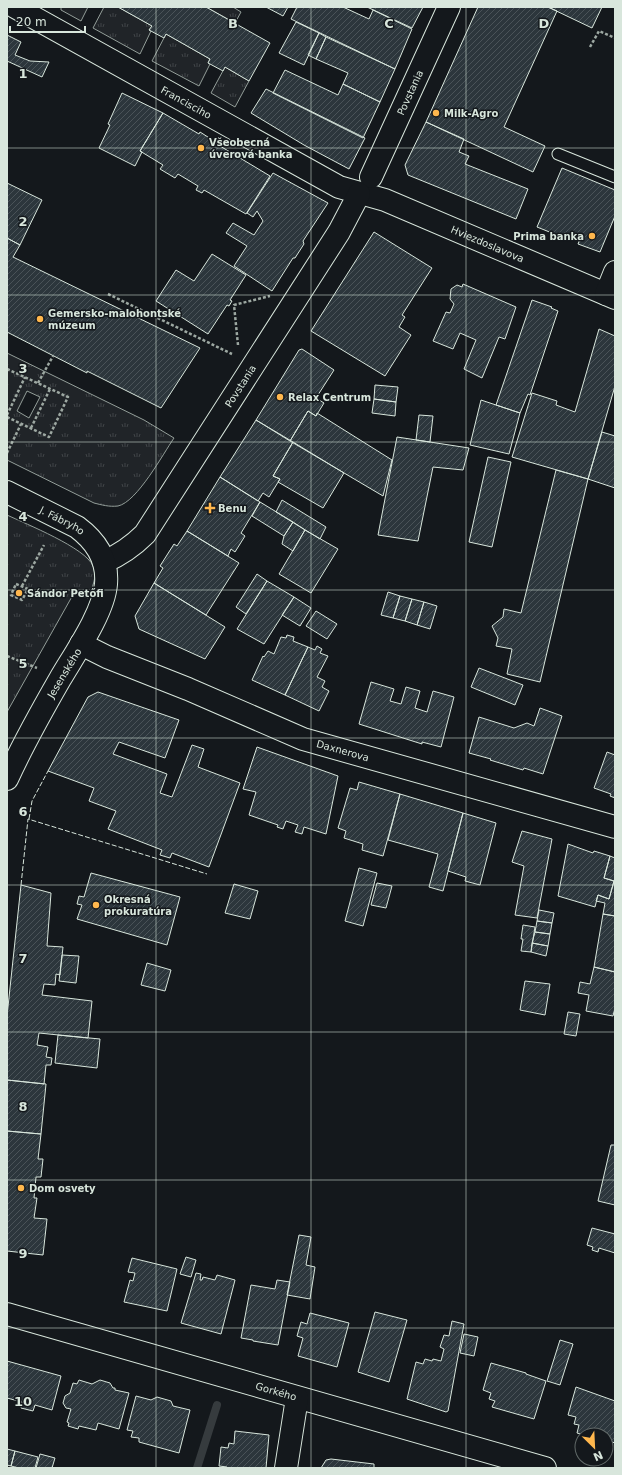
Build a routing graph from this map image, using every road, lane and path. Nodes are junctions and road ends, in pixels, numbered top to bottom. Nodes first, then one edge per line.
1 (15, 7) edge
2 (449, 7) edge
3 (615, 38) edge
4 (590, 47) dead end
5 (558, 154) dead end
6 (615, 177) edge
7 (365, 185) junction
8 (615, 272) edge
9 (108, 294) dead end
10 (275, 294) dead end
11 (610, 296) edge
12 (238, 350) dead end
13 (235, 355) dead end
14 (53, 356) dead end
15 (7, 369) edge
16 (25, 377) junction
17 (38, 383) junction
18 (50, 389) junction
19 (7, 416) edge
20 (21, 424) junction
21 (31, 428) junction
22 (7, 453) edge
23 (7, 492) edge
24 (44, 545) dead end
25 (104, 562) junction
26 (22, 586) junction
27 (82, 644) junction
28 (7, 656) edge
29 (37, 668) dead end
30 (7, 779) edge
31 (615, 827) edge
32 (7, 1314) edge
33 (297, 1398) junction
34 (286, 1468) edge
35 (545, 1468) edge

1 - 7 street, Francisciho
2 - 7 street, Povstania
3 - 4 path
5 - 6 lane
7 - 11 street, Hviezdoslavova
7 - 25 street, Povstania
8 - 11 street
9 - 13 path
10 - 12 path
14 - 17 path
15 - 16 path
16 - 17 path
16 - 19 path
17 - 18 path
18 - 21 path
18 - 21 path
19 - 20 path
20 - 21 path
20 - 22 path
23 - 25 street, J. Fábryho
24 - 26 path
25 - 27 street, Jesenského
26 - 26 path
27 - 30 street, Jesenského
27 - 31 street, Daxnerova
28 - 29 path
32 - 33 street, Gorkého
33 - 34 street
33 - 35 street, Gorkého

